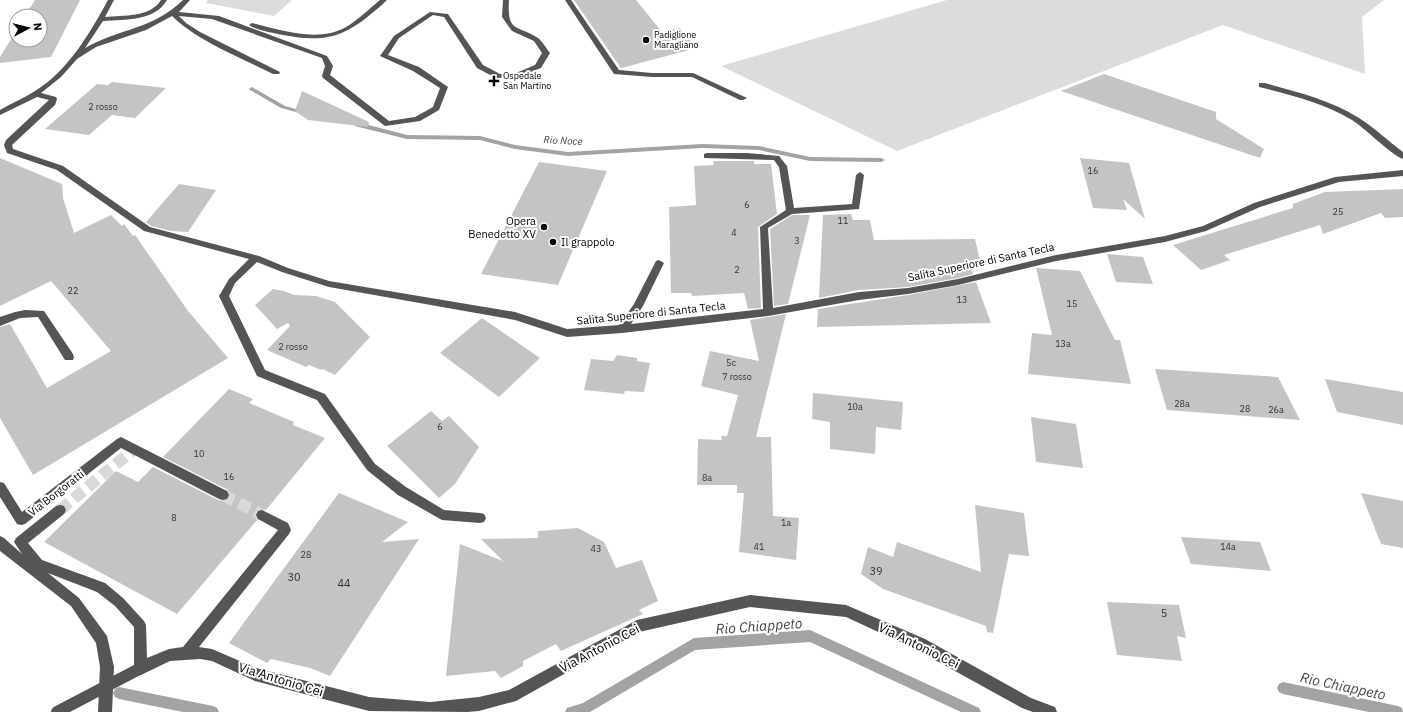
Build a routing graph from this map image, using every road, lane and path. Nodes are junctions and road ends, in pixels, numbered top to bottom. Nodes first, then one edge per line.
1 (111, 0) edge
2 (164, 0) edge
3 (187, 0) edge
4 (384, 0) edge
5 (506, 0) edge
6 (568, 0) edge
7 (173, 13) junction
8 (211, 16) junction
9 (102, 19) junction
10 (71, 59) junction
11 (276, 72) dead end
12 (1262, 85) dead end
13 (35, 94) junction
14 (743, 98) dead end
15 (0, 101) edge
16 (7, 109) junction
17 (0, 112) edge
18 (707, 156) dead end
19 (1403, 156) edge
20 (1403, 173) edge
21 (860, 175) dead end
22 (790, 211) junction
23 (256, 258) junction
24 (659, 263) dead end
25 (768, 312) junction
26 (0, 322) edge
27 (622, 329) junction
28 (69, 357) dead end
29 (0, 487) edge
30 (223, 495) tunnel mouth
31 (60, 510) tunnel mouth
32 (262, 515) tunnel mouth
33 (480, 518) dead end
34 (0, 542) edge
35 (186, 653) junction
36 (141, 668) junction
37 (57, 712) edge
38 (105, 712) edge
39 (1050, 712) edge

1 - 9 street
2 - 9 street
3 - 7 street
4 - 8 street
5 - 8 street
6 - 14 street
7 - 8 street
7 - 10 street
7 - 11 street
9 - 10 street
10 - 13 street
12 - 19 street
13 - 16 street
13 - 23 street, Salita Superiore di Santa Tecla
15 - 16 street
16 - 17 street
18 - 22 street
20 - 25 street, Salita Superiore di Santa Tecla
21 - 22 street
22 - 25 street
23 - 27 street, Salita Superiore di Santa Tecla
23 - 33 street
24 - 27 street
25 - 27 street, Salita Superiore di Santa Tecla
26 - 28 street
29 - 30 street, Via Borgoratti
31 - 36 street
32 - 35 street
34 - 38 street
35 - 36 street, Via Antonio Cei
35 - 39 street, Via Antonio Cei
36 - 37 street, Via Antonio Cei, bridge

